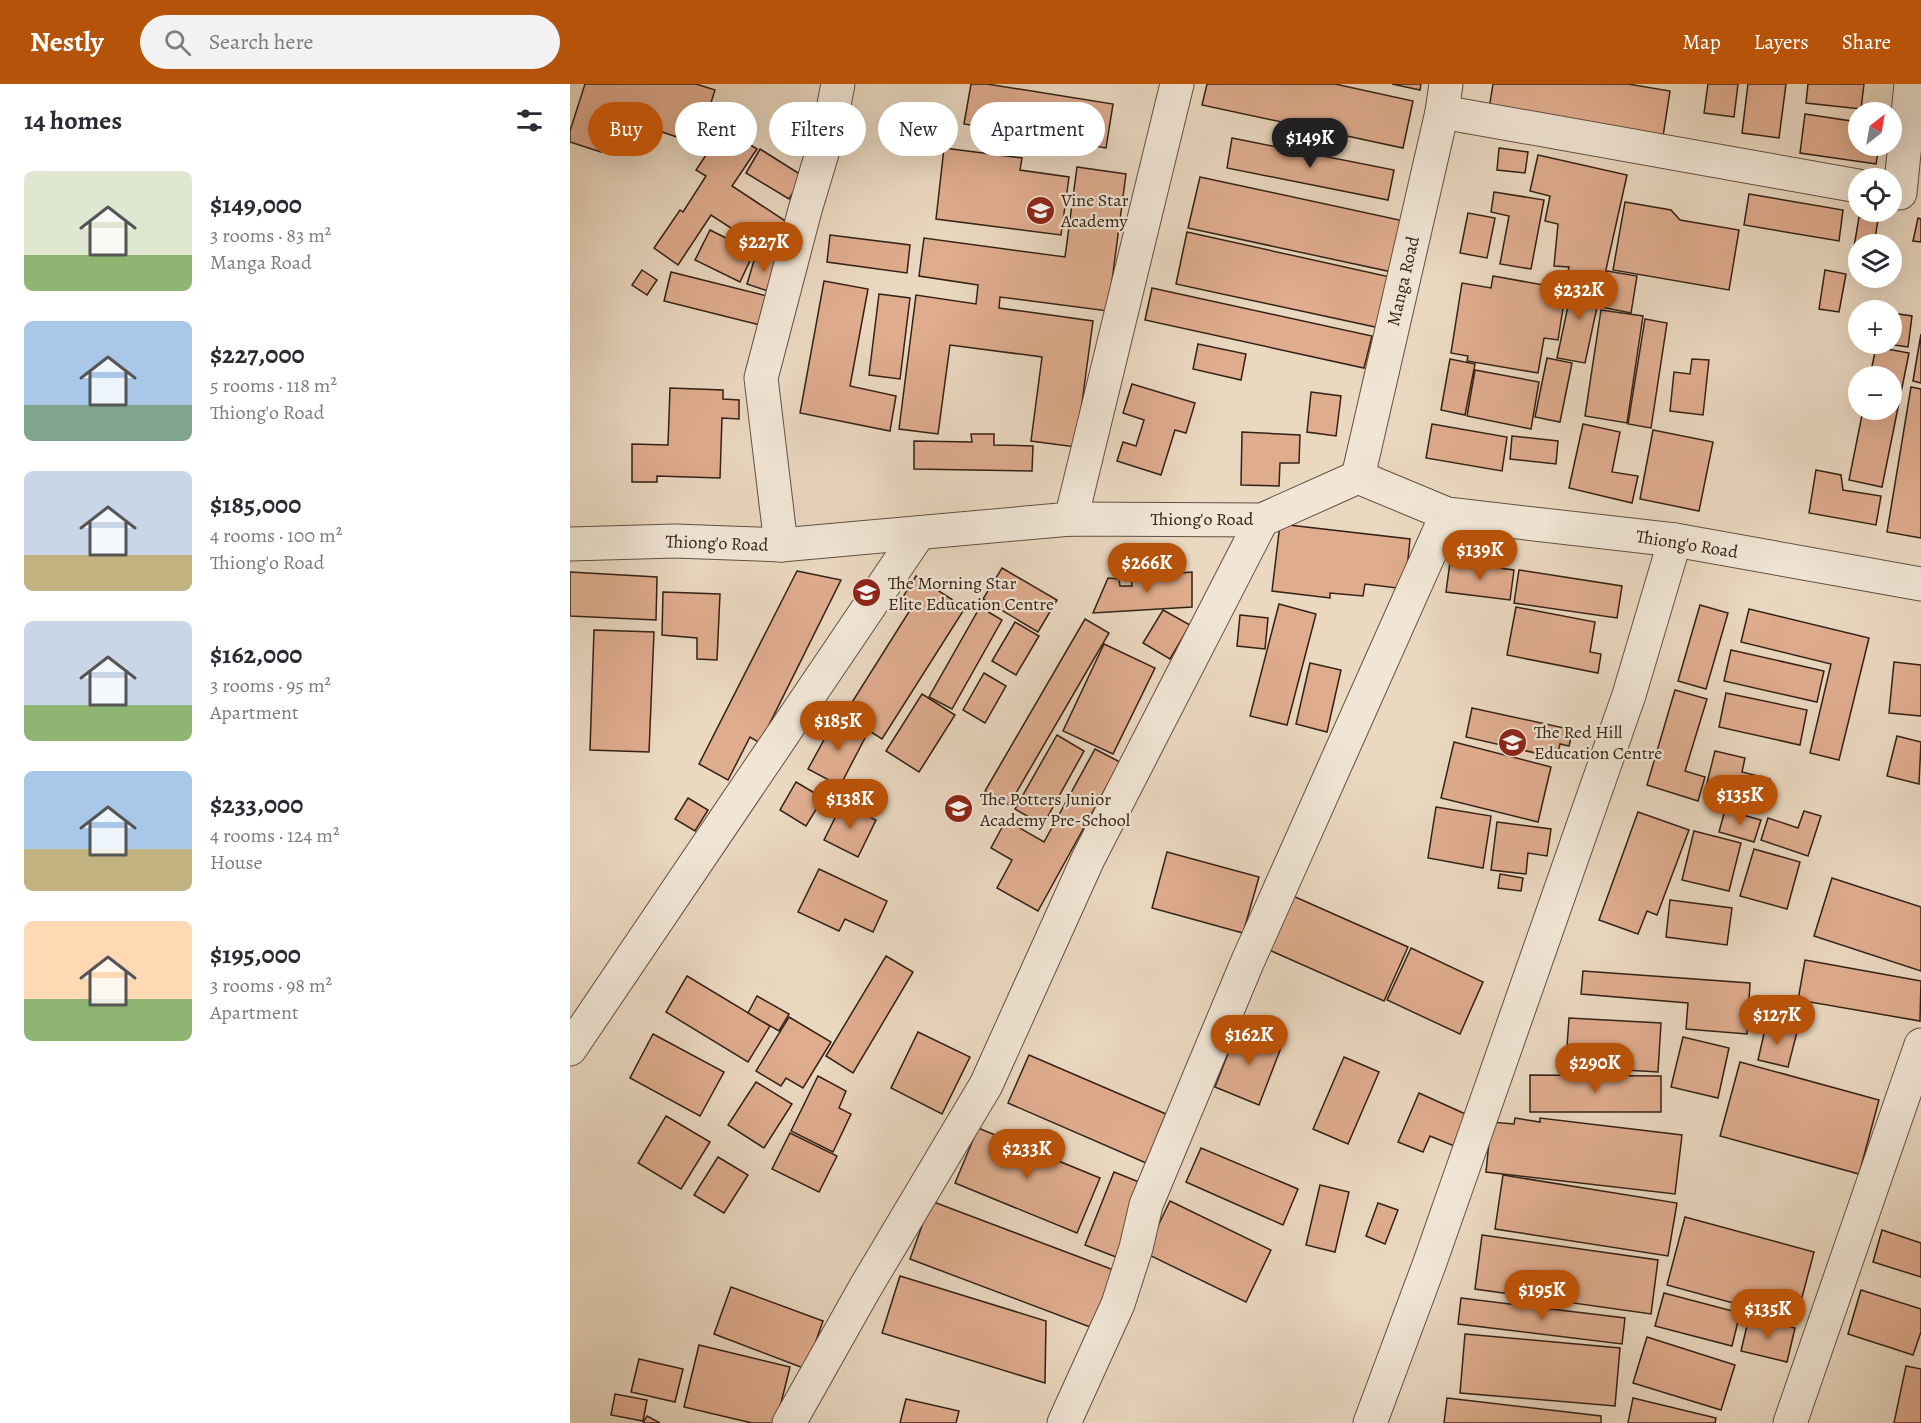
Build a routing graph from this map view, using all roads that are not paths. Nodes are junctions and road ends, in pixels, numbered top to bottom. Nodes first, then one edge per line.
1 (838, 84) edge
2 (1177, 84) edge
3 (1911, 84) edge
4 (1444, 98) edge
5 (1848, 184) edge
6 (1904, 194) edge
7 (1358, 477) junction
8 (1448, 514) junction
9 (1071, 519) junction
10 (1262, 519) junction
11 (919, 533) junction
12 (1675, 540) junction
13 (570, 544) edge
14 (781, 545) junction
15 (1921, 584) edge
16 (1921, 1045) edge
17 (570, 1049) edge
18 (789, 1423) edge
19 (1064, 1423) edge
20 (1370, 1423) edge
21 (1790, 1423) edge

1 - 14 street
2 - 9 street
3 - 6 street
4 - 5 street
4 - 7 street, Manga Road
7 - 8 street, Thiong'o Road
7 - 10 street, Thiong'o Road
8 - 12 street, Thiong'o Road
8 - 19 street
9 - 10 street, Thiong'o Road
9 - 11 street, Thiong'o Road
10 - 18 street
11 - 14 street, Thiong'o Road
11 - 17 street
12 - 15 street, Thiong'o Road
12 - 20 street
13 - 14 street, Thiong'o Road
16 - 21 street

